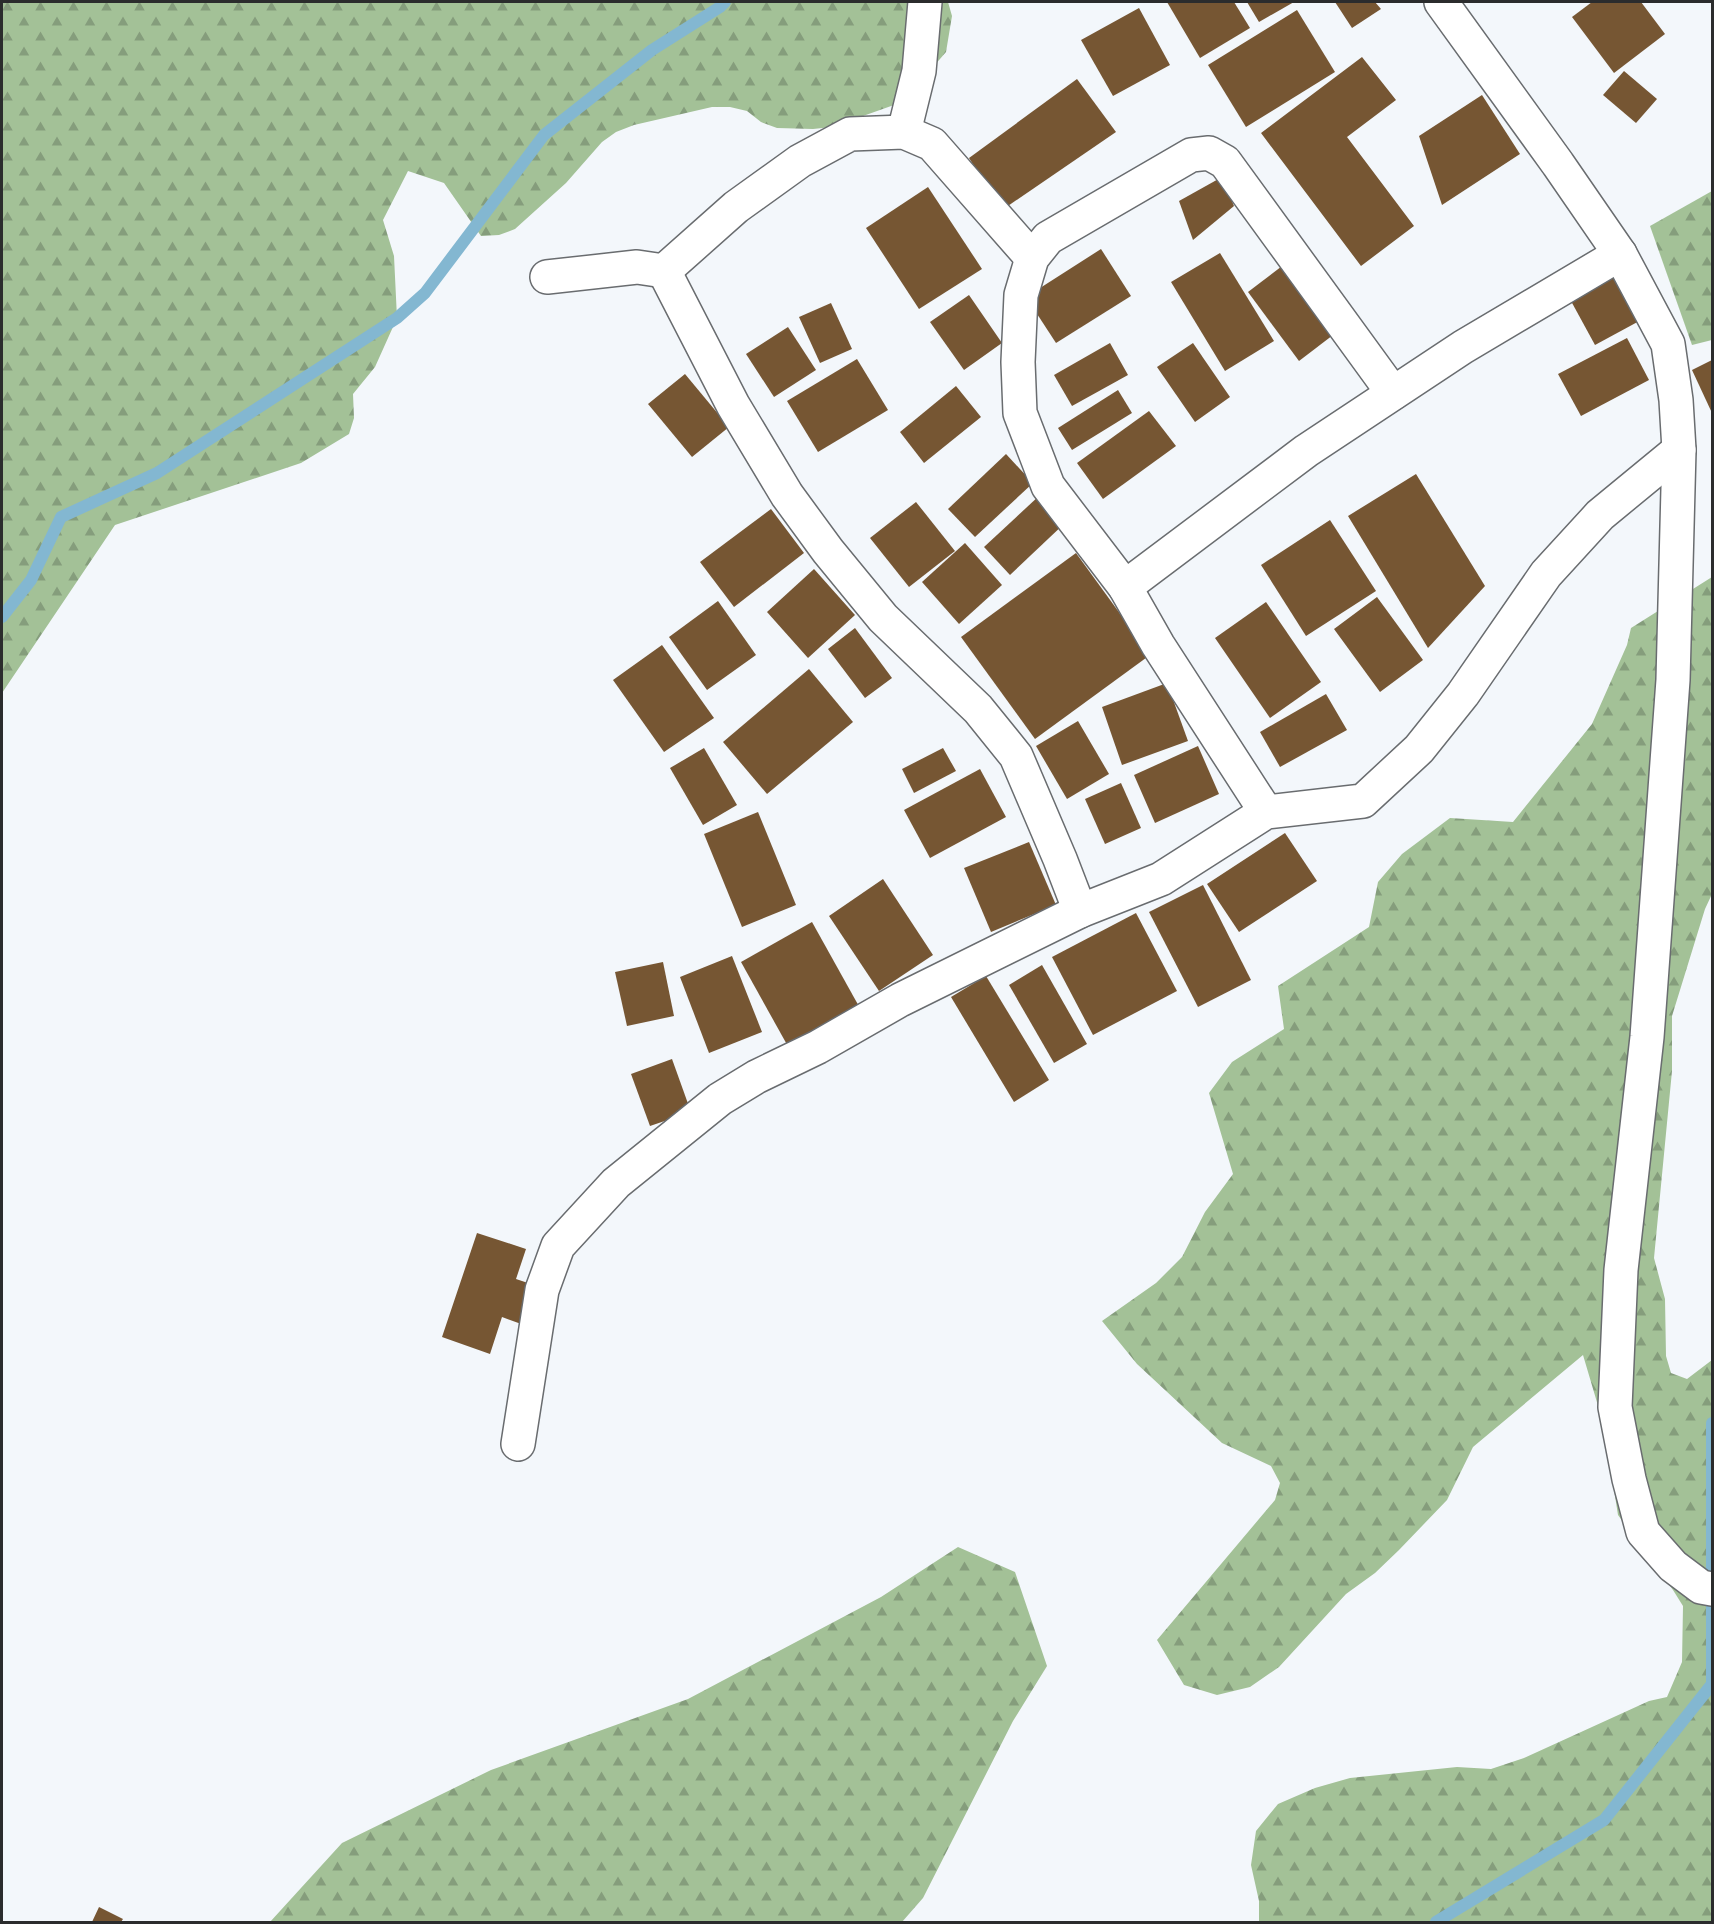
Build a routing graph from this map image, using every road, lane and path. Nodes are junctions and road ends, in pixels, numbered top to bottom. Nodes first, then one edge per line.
1 (925, 2) edge
2 (1442, 2) edge
3 (904, 132) junction
4 (1620, 254) junction
5 (1032, 258) junction
6 (664, 271) junction
7 (546, 277) dead end
8 (1393, 393) junction
9 (1679, 450) junction
10 (1125, 587) junction
11 (1266, 812) junction
12 (1080, 911) junction
13 (518, 1444) dead end
14 (1707, 1588) edge

1 - 3 street
2 - 4 street
3 - 5 street
3 - 6 street
4 - 8 street
4 - 9 street
5 - 8 street
5 - 10 street
6 - 7 street
6 - 12 street
8 - 10 street
9 - 11 street
9 - 14 street
10 - 11 street
11 - 12 street
12 - 13 street

